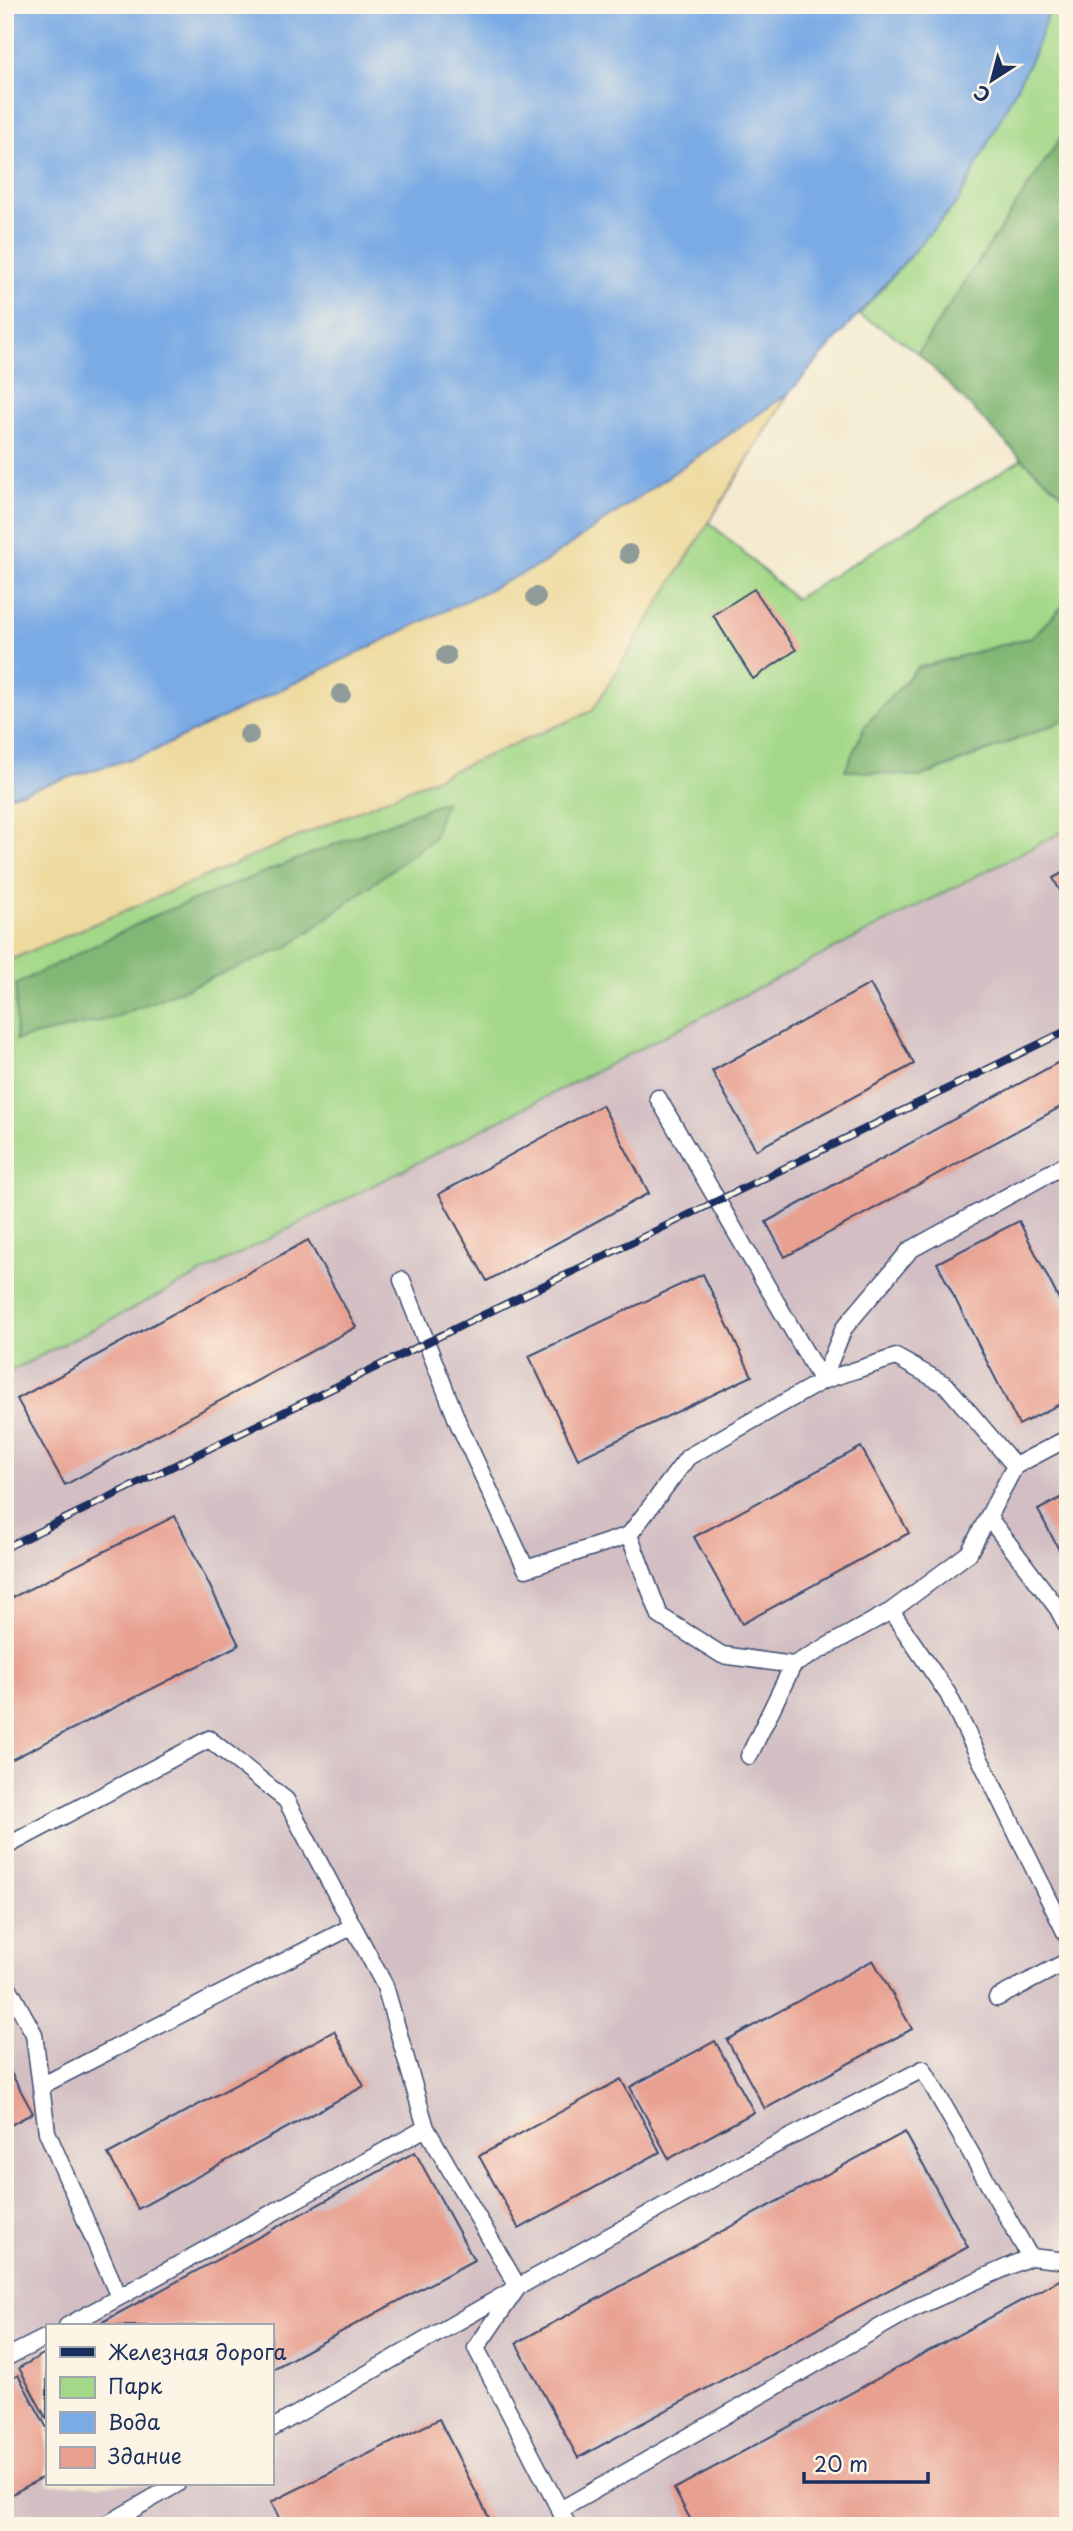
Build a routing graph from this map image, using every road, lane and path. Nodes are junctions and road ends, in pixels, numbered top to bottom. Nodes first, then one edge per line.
1 (658, 1098) dead end
2 (1068, 1163) edge
3 (402, 1280) dead end
4 (822, 1381) junction
5 (1068, 1438) edge
6 (1015, 1466) junction
7 (989, 1518) junction
8 (629, 1535) junction
9 (891, 1611) junction
10 (1068, 1628) edge
11 (793, 1665) junction
12 (749, 1756) dead end
13 (5, 1847) edge
14 (353, 1926) junction
15 (1068, 1938) edge
16 (1068, 1961) edge
17 (5, 1981) edge
18 (997, 1998) dead end
19 (41, 2086) junction
20 (426, 2128) junction
21 (1030, 2257) junction
22 (1068, 2261) edge
23 (518, 2287) junction
24 (119, 2297) junction
25 (71, 2324) edge
26 (46, 2338) edge
27 (5, 2358) edge
28 (273, 2428) edge
29 (174, 2486) edge
30 (560, 2510) junction
31 (104, 2526) edge
32 (568, 2526) edge

1 - 4 lane
2 - 4 lane
3 - 8 lane
4 - 6 lane
4 - 8 lane
5 - 6 lane
6 - 7 lane
7 - 9 lane
7 - 10 lane
8 - 11 lane
9 - 11 lane
9 - 15 lane
11 - 12 lane
13 - 14 lane
14 - 19 lane
14 - 20 lane
16 - 18 lane
17 - 19 lane
19 - 24 lane
20 - 23 lane
20 - 24 lane
21 - 22 lane
21 - 23 lane
21 - 30 lane
23 - 28 lane
23 - 30 lane
24 - 25 lane
26 - 27 lane
29 - 31 lane
30 - 32 lane

